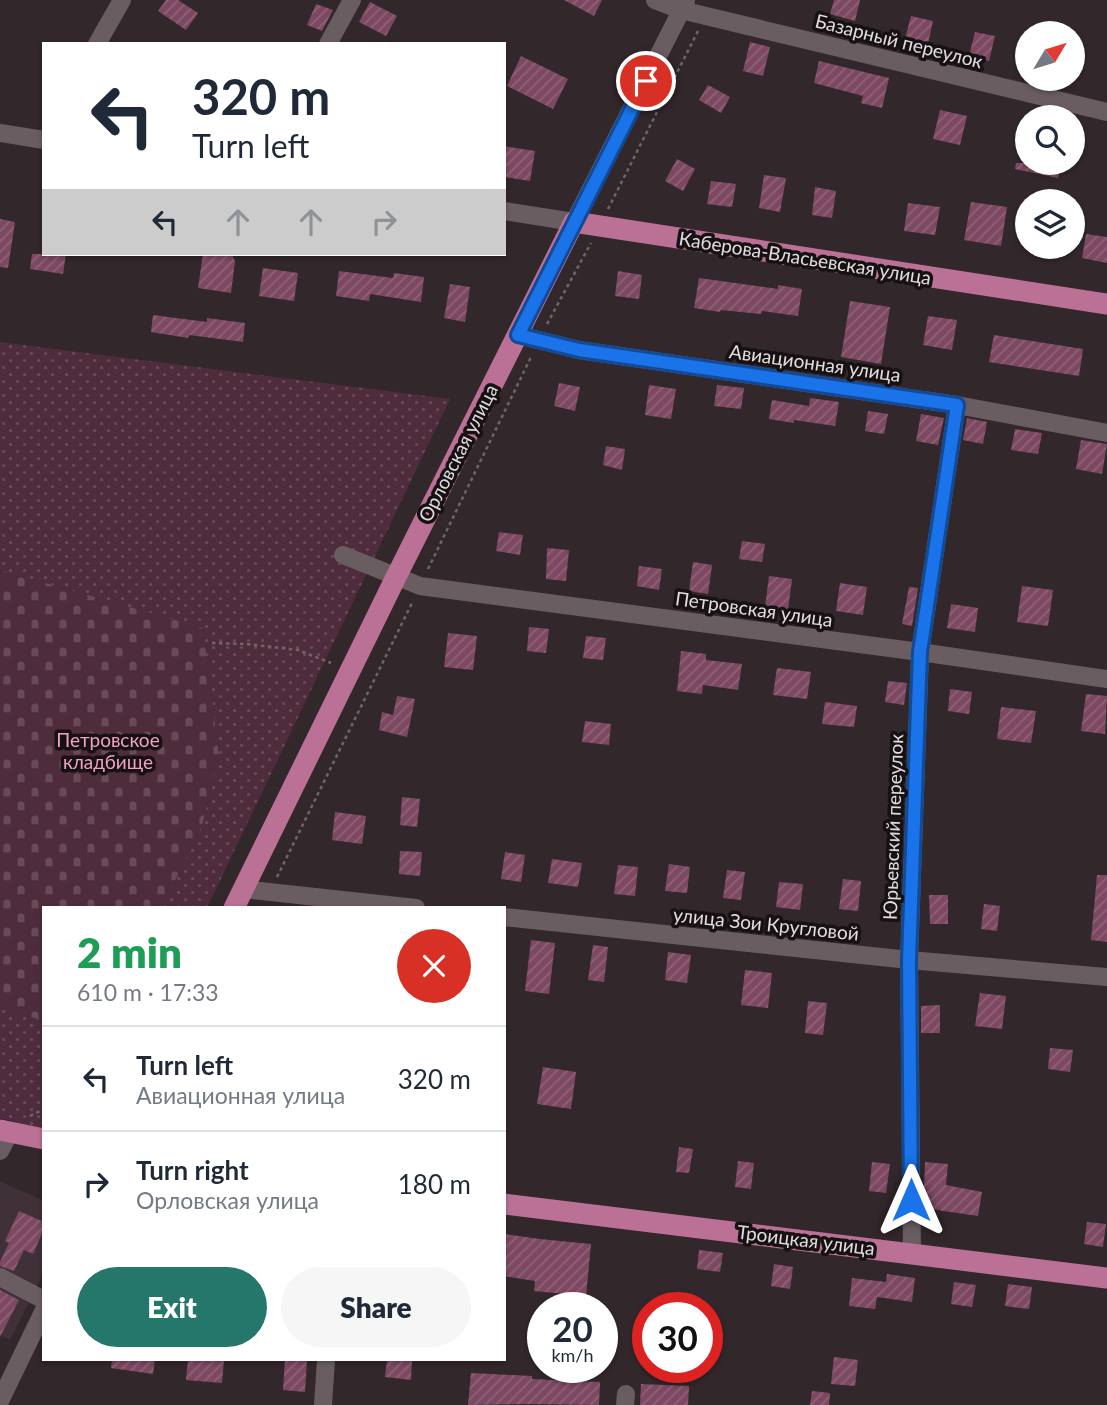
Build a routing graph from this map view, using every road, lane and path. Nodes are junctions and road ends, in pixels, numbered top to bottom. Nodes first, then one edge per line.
1 (122, 0) edge
2 (352, 0) edge
3 (655, 0) edge
4 (684, 5) edge
5 (706, 16) junction
6 (98, 42) edge
7 (329, 42) edge
8 (1107, 113) edge
9 (0, 133) edge
10 (42, 140) edge
11 (506, 211) edge
12 (574, 222) junction
13 (600, 226) junction
14 (1107, 304) edge
15 (518, 335) junction
16 (539, 340) junction
17 (957, 405) junction
18 (1107, 433) edge
19 (343, 555) dead end
20 (396, 577) junction
21 (420, 586) junction
22 (212, 643) dead end
23 (920, 652) junction
24 (351, 671) junction
25 (1107, 679) edge
26 (243, 889) junction
27 (269, 892) junction
28 (235, 906) edge
29 (398, 906) edge
30 (506, 917) edge
31 (909, 960) junction
32 (1107, 977) edge
33 (3, 1138) edge
34 (42, 1139) edge
35 (506, 1204) edge
36 (912, 1253) junction
37 (0, 1277) edge
38 (1107, 1278) edge
39 (42, 1299) edge
40 (42, 1314) edge
41 (326, 1361) edge
42 (0, 1401) edge
43 (323, 1405) edge

1 - 6 street
2 - 7 street
3 - 4 street, Базарный переулок
4 - 5 street, Базарный переулок
4 - 12 street, Орловская улица
5 - 8 street, Базарный переулок
5 - 13 path
9 - 10 street
11 - 12 street, Каберова-Власьевская улица
12 - 13 main road, Каберова-Власьевская улица
12 - 15 main road, Орловская улица
13 - 14 main road, Каберова-Власьевская улица
13 - 16 path
15 - 16 street, Авиационная улица
15 - 20 main road, Орловская улица
16 - 17 street, Авиационная улица
16 - 21 path
17 - 18 street, Авиационная улица
17 - 23 street, Юрьевский переулок
19 - 20 street, Петровская улица
20 - 21 street, Петровская улица
20 - 24 main road, Орловская улица
21 - 23 street, Петровская улица
21 - 27 path
22 - 24 path
23 - 25 street, Петровская улица
23 - 31 street, Юрьевский переулок
24 - 26 main road, Орловская улица
26 - 27 street
26 - 28 main road, Орловская улица
27 - 29 street
30 - 31 street, улица Зои Кругловой
31 - 32 street, улица Зои Кругловой
31 - 36 street, Юрьевский переулок
33 - 34 main road
35 - 36 main road, Троицкая улица
36 - 38 main road, Троицкая улица
37 - 39 street
40 - 42 street
41 - 43 street

